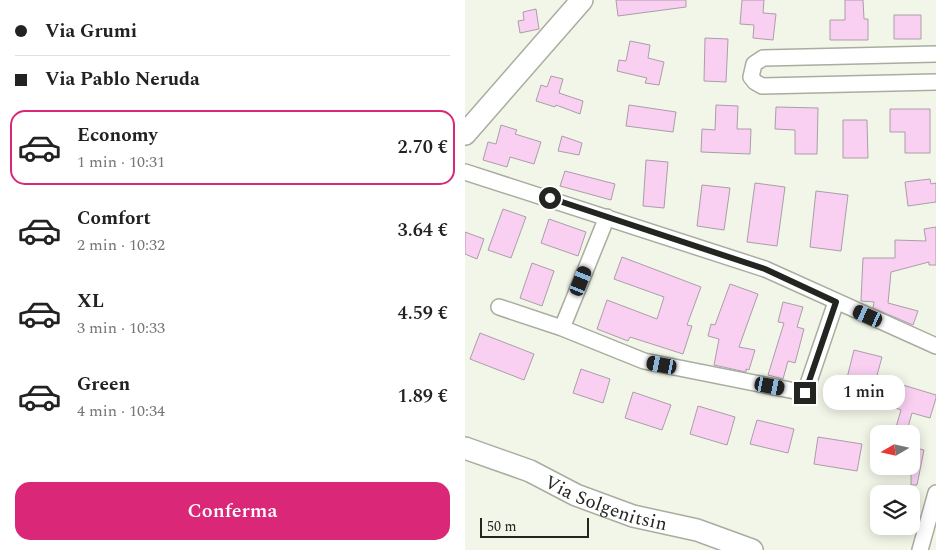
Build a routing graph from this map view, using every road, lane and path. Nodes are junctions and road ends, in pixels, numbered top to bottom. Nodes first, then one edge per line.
1 (582, 0) edge
2 (936, 54) edge
3 (936, 82) edge
4 (465, 134) edge
5 (465, 172) edge
6 (607, 217) junction
7 (836, 302) junction
8 (499, 307) dead end
9 (563, 328) junction
10 (936, 346) edge
11 (465, 448) edge
12 (936, 494) edge
13 (934, 513) edge
14 (752, 550) edge
15 (920, 550) edge

1 - 4 street
2 - 3 street
5 - 6 street
6 - 7 street
6 - 9 street
7 - 9 street
7 - 10 street
8 - 9 street
11 - 14 street, Via Solgenitsin
12 - 13 street
13 - 15 street

